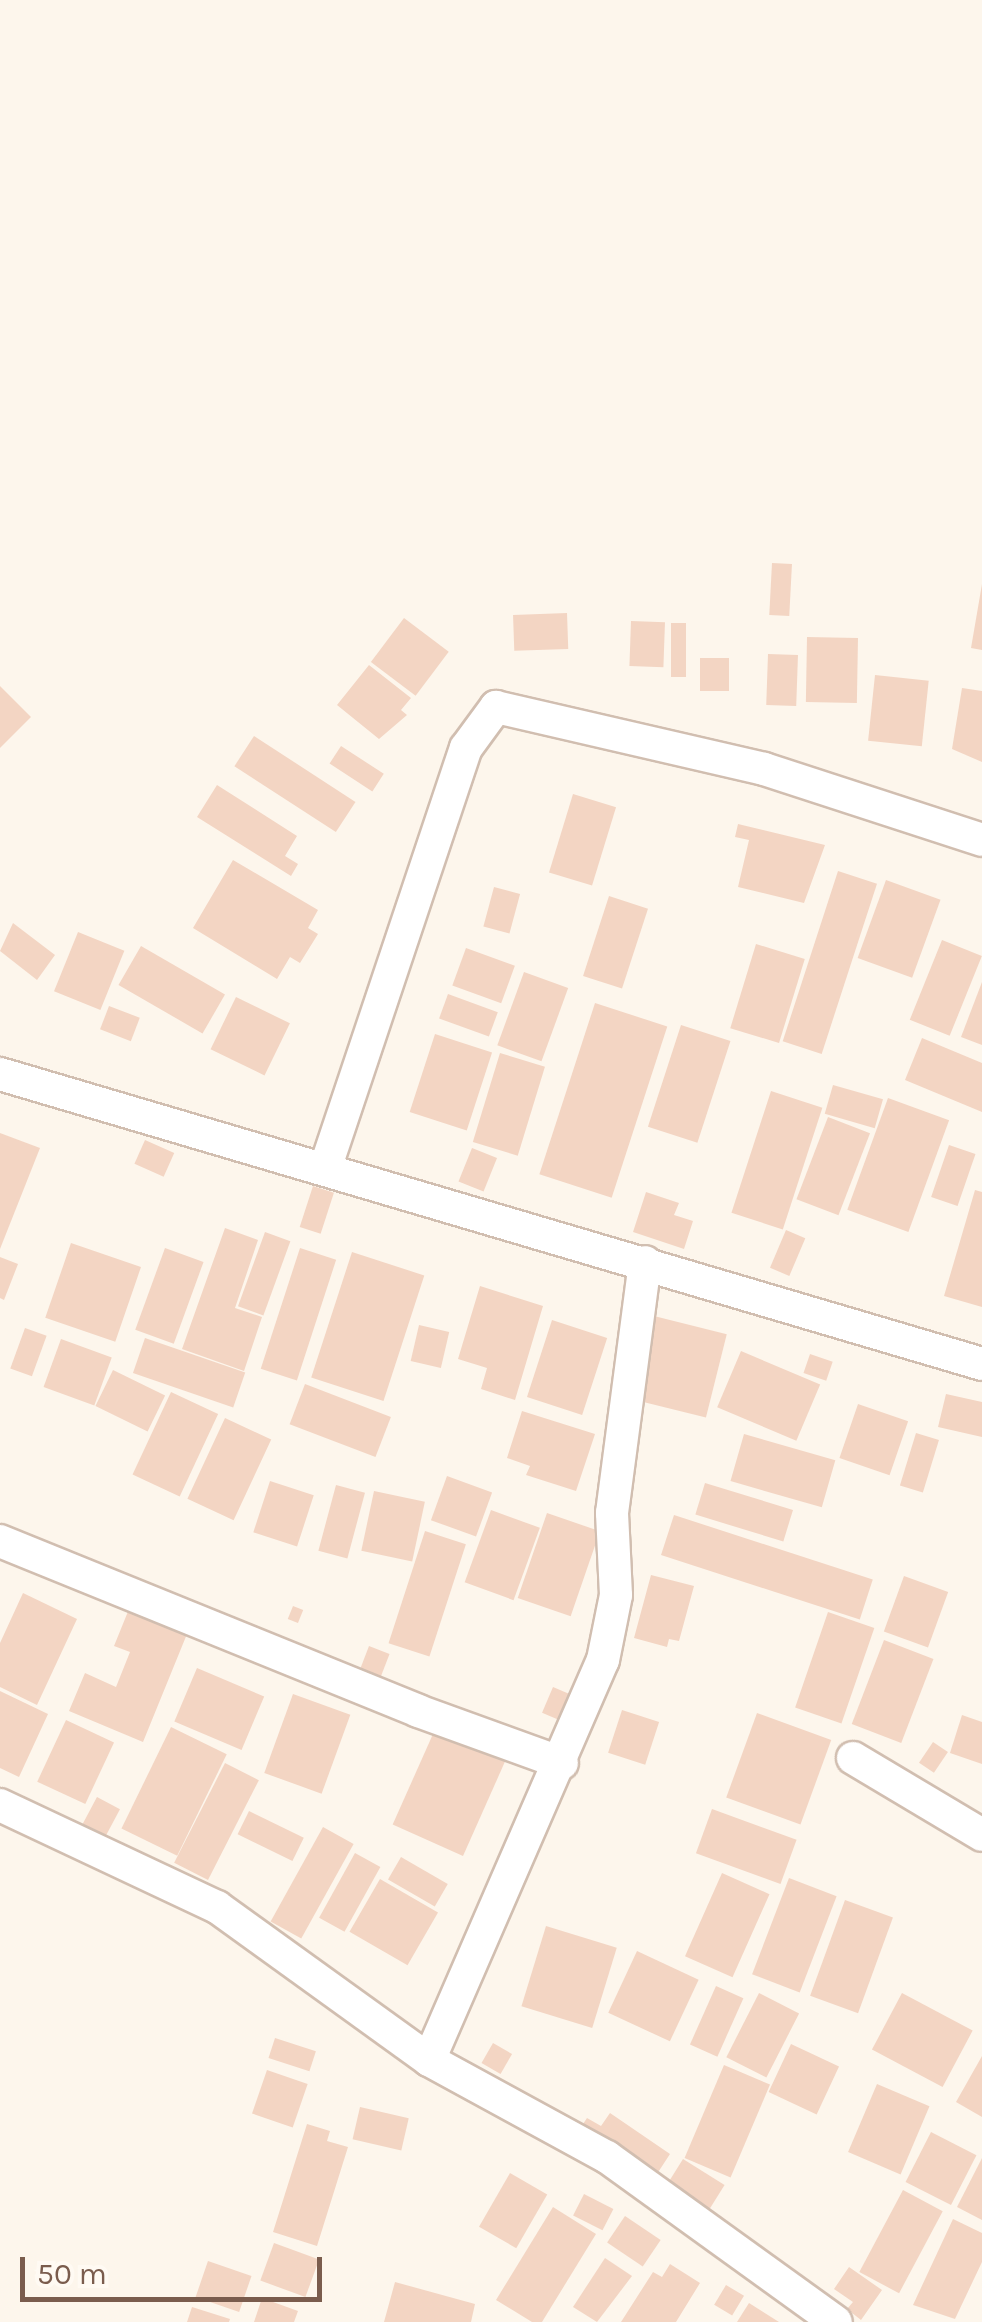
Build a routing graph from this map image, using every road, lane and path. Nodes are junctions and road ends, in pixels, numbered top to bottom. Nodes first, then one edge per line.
1 (982, 840) edge
2 (0, 1074) edge
3 (325, 1168) junction
4 (645, 1262) junction
5 (982, 1364) edge
6 (0, 1541) edge
7 (853, 1758) dead end
8 (562, 1762) junction
9 (0, 1805) edge
10 (982, 1836) edge
11 (429, 2060) junction
12 (836, 2322) edge

1 - 3 street
2 - 3 street
3 - 4 street
4 - 5 street
4 - 8 street
6 - 8 street
7 - 10 street
8 - 11 street
9 - 11 street
11 - 12 street

